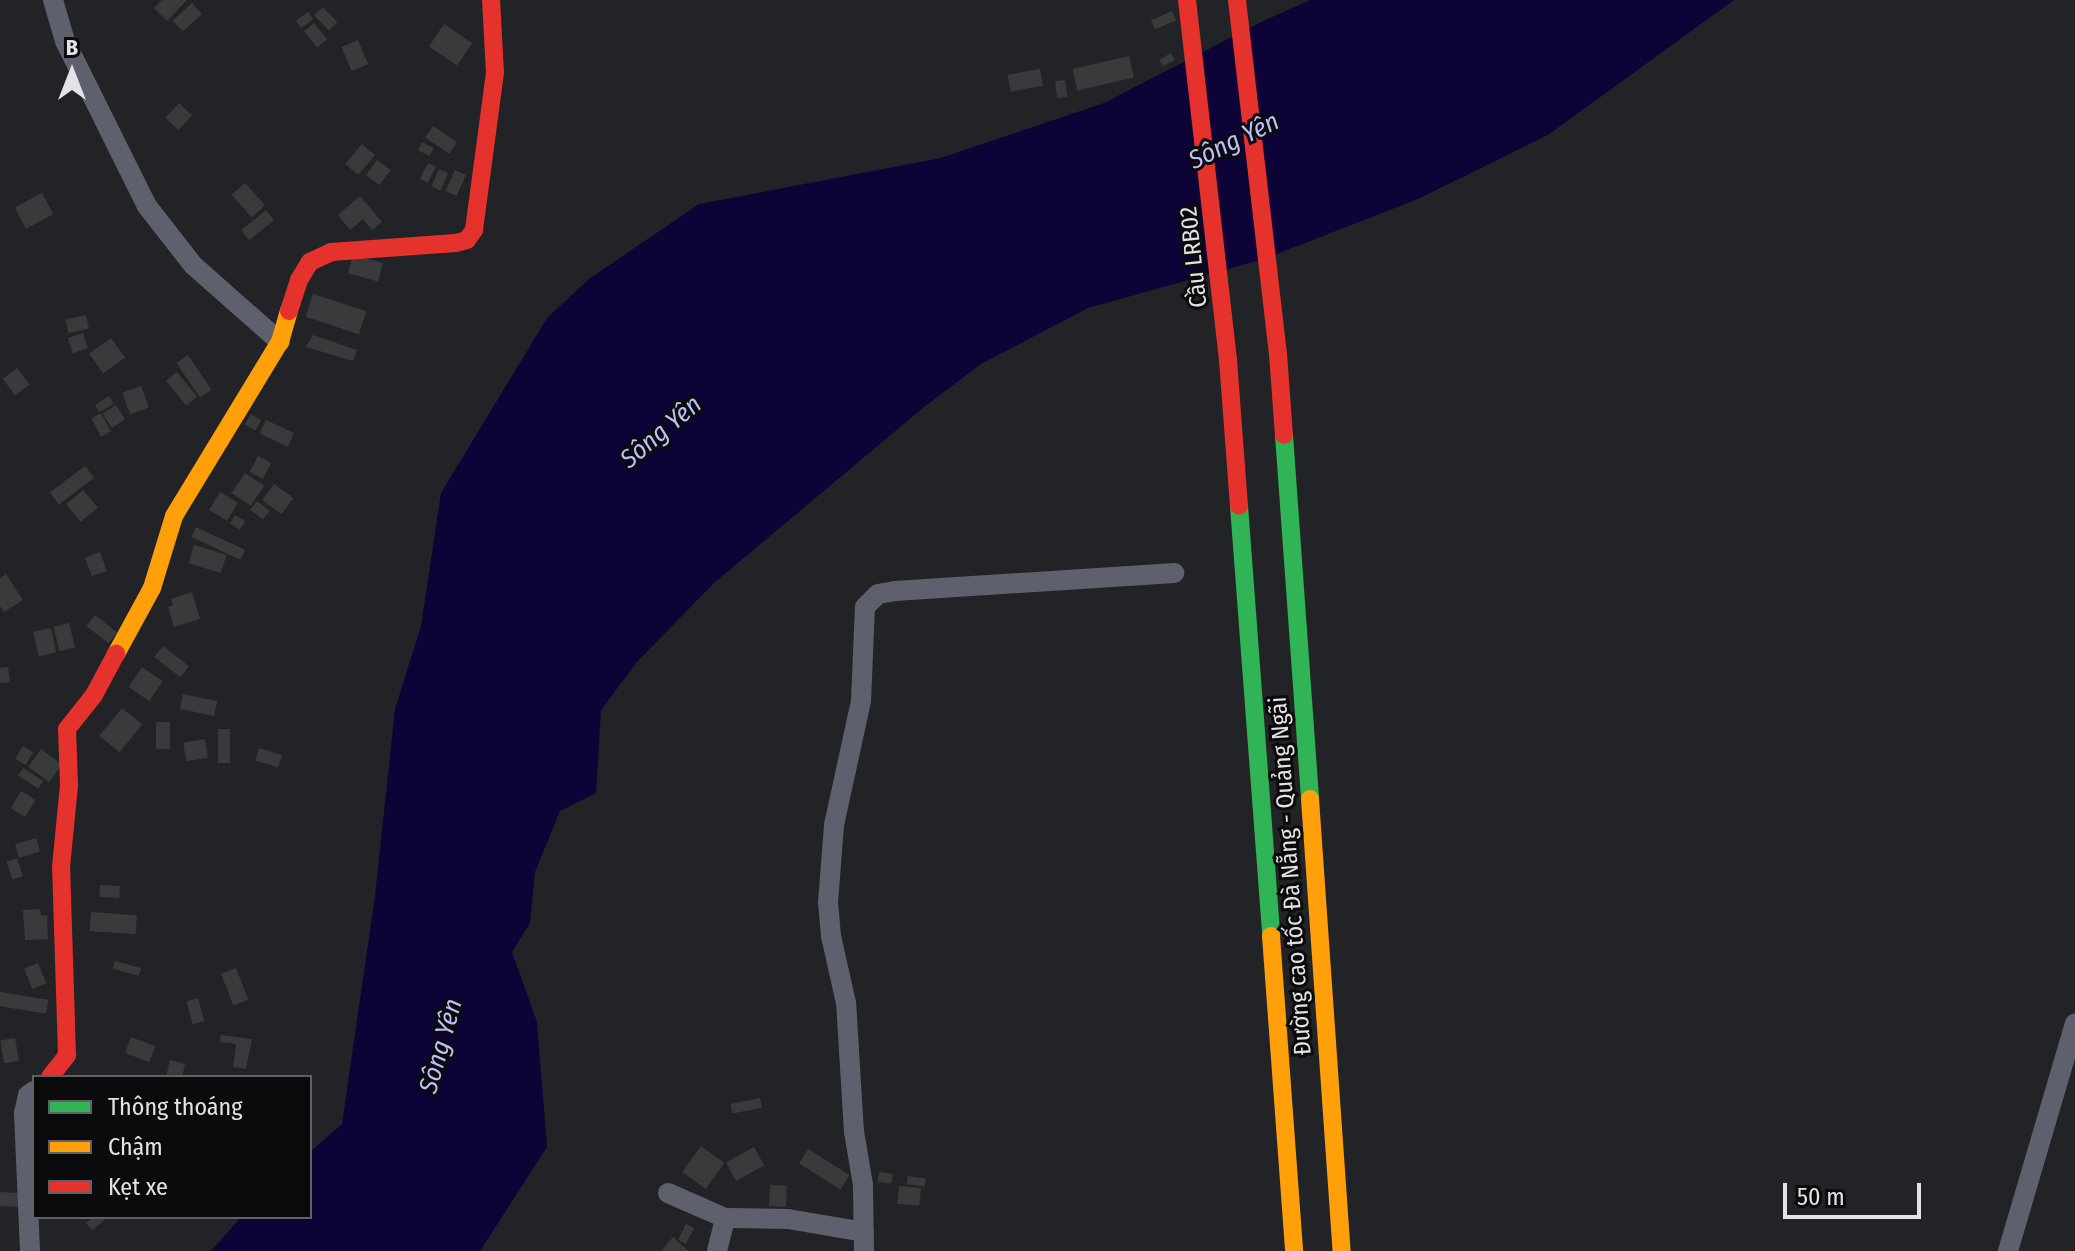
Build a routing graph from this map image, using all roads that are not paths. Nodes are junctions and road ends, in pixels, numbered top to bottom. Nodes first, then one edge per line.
1 (53, 0) edge
2 (491, 0) edge
3 (1187, 0) edge
4 (1237, 0) edge
5 (280, 342) junction
6 (1238, 510) joint
7 (1174, 573) dead end
8 (2075, 1024) edge
9 (52, 1075) edge
10 (32, 1092) edge
11 (668, 1193) dead end
12 (725, 1218) junction
13 (864, 1241) edge
14 (30, 1251) edge
15 (717, 1251) edge
16 (1294, 1251) edge
17 (1342, 1251) edge
18 (2008, 1251) edge

1 - 5 street
2 - 5 main road
3 - 6 main road, Cầu LRB02
4 - 17 main road, Đường cao tốc Đà Nẵng - Quảng Ngãi
5 - 9 main road
6 - 16 main road, Đường cao tốc Đà Nẵng - Quảng Ngãi
7 - 13 street
8 - 18 street
10 - 14 street
11 - 12 street
12 - 13 street
12 - 15 street

